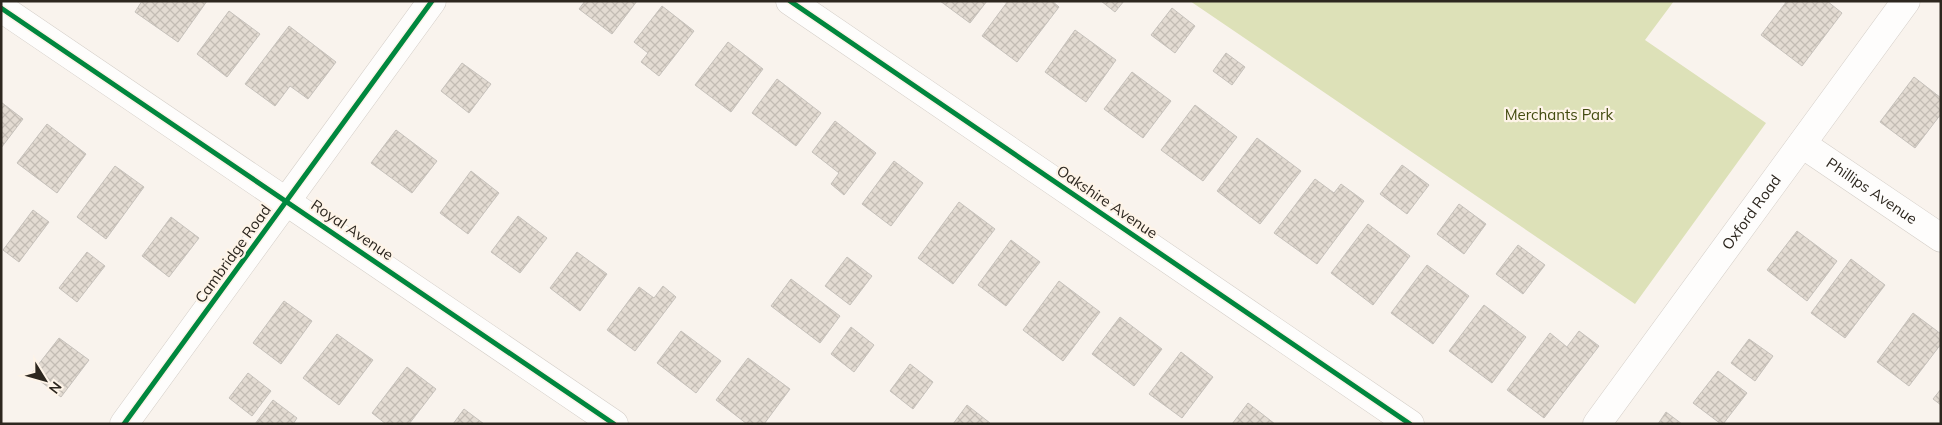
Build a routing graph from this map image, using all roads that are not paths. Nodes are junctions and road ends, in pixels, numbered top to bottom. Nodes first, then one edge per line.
1 (432, 1) edge
2 (790, 1) edge
3 (1906, 1) edge
4 (1, 8) edge
5 (1802, 144) junction
6 (287, 201) junction
7 (1941, 238) edge
8 (124, 424) edge
9 (614, 424) edge
10 (1410, 424) edge
11 (1598, 424) edge

1 - 6 street, Cambridge Road
2 - 10 street, Oakshire Avenue
3 - 5 street, Oxford Road
4 - 6 street, Royal Avenue
5 - 7 street, Phillips Avenue
5 - 11 street, Oxford Road
6 - 8 street, Cambridge Road
6 - 9 street, Royal Avenue

